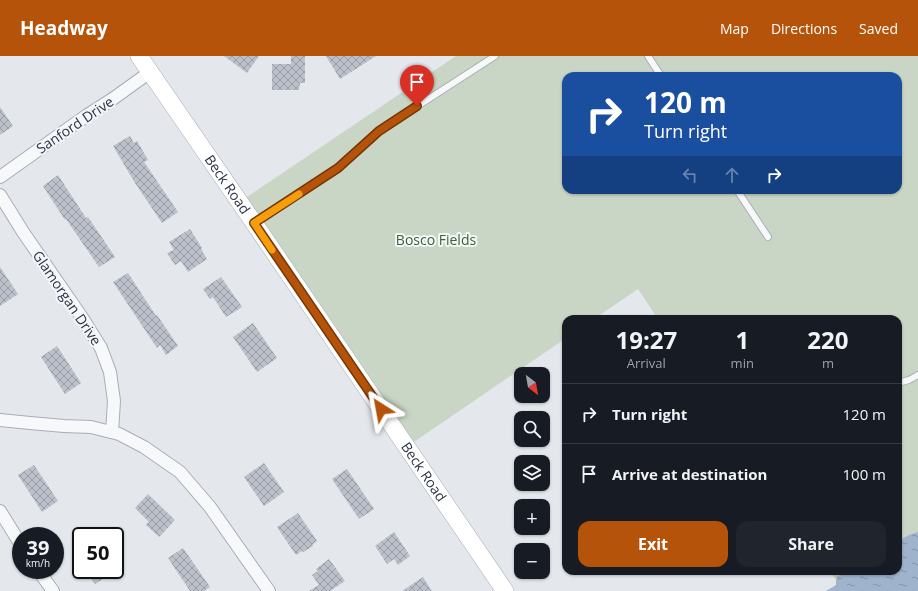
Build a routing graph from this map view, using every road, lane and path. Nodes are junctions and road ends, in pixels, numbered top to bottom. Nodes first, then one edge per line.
1 (139, 56) edge
2 (495, 56) edge
3 (648, 56) edge
4 (150, 72) junction
5 (658, 72) edge
6 (0, 177) edge
7 (740, 194) edge
8 (0, 195) edge
9 (254, 223) junction
10 (768, 238) dead end
11 (918, 375) edge
12 (902, 382) edge
13 (0, 420) edge
14 (112, 432) junction
15 (0, 511) edge
16 (12, 530) edge
17 (44, 579) edge
18 (53, 591) edge
19 (269, 591) edge
20 (505, 591) edge

1 - 4 main road, Beck Road
2 - 9 lane
3 - 5 lane
4 - 6 street, Sanford Drive
4 - 9 main road, Beck Road
7 - 10 lane
8 - 14 street, Glamorgan Drive
9 - 20 main road, Beck Road
11 - 12 lane
13 - 14 street
14 - 19 street
15 - 16 street
17 - 18 street

